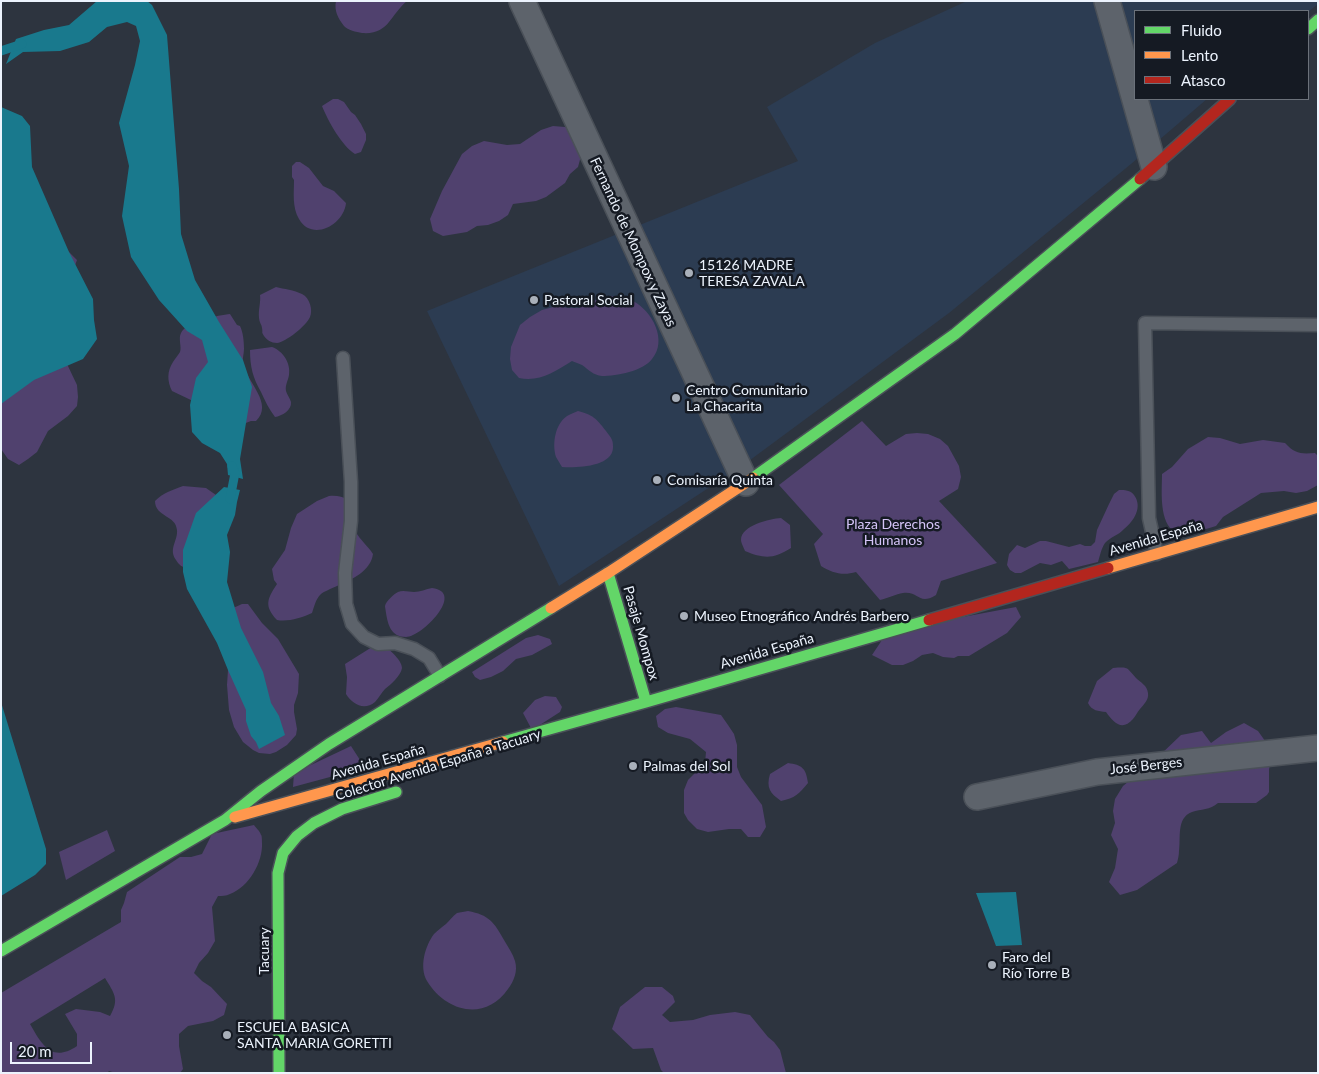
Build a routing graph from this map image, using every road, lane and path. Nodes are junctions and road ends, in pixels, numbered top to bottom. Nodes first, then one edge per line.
1 (522, 1) edge
2 (1107, 1) edge
3 (1134, 96) edge
4 (1135, 100) edge
5 (1229, 100) edge
6 (1154, 167) junction
7 (1318, 325) edge
8 (343, 358) dead end
9 (746, 483) junction
10 (1318, 507) edge
11 (1157, 554) junction
12 (608, 573) junction
13 (440, 676) junction
14 (646, 702) junction
15 (577, 734) dead end
16 (1318, 748) edge
17 (406, 788) dead end
18 (977, 797) dead end
19 (224, 820) junction
20 (297, 836) joint
21 (1, 952) edge
22 (279, 1073) edge

1 - 9 street, Fernando de Mompox y Zayas
2 - 3 street
4 - 6 street
5 - 6 street
6 - 9 street
7 - 11 lane
8 - 13 lane
9 - 12 street
10 - 11 street, Avenida España
11 - 14 street, Avenida España
12 - 13 street
12 - 14 street, Pasaje Mompox
13 - 19 street
14 - 15 street
14 - 19 street, Avenida España
16 - 18 street, José Berges
17 - 20 street, Colector Avenida España a Tacuary
19 - 21 street
20 - 22 street, Tacuary

